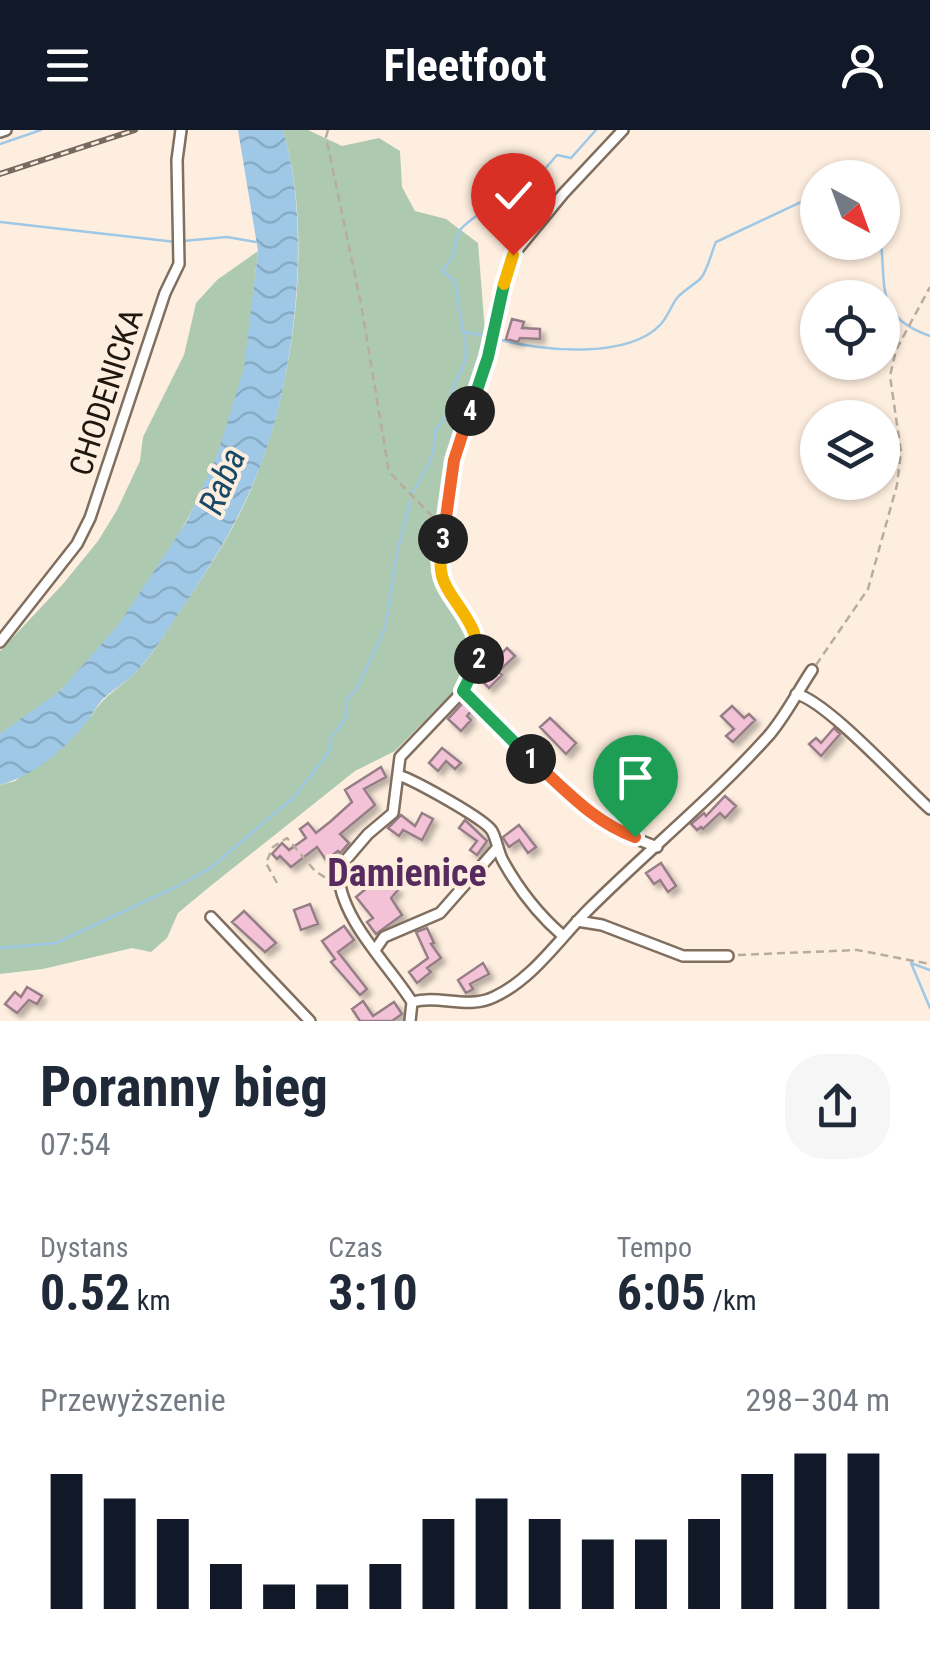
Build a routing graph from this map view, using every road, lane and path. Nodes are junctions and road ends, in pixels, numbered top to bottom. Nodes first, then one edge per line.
1 (180, 130) edge
2 (321, 130) edge
3 (328, 130) edge
4 (623, 130) edge
5 (326, 137) junction
6 (930, 287) edge
7 (445, 527) junction
8 (0, 642) edge
9 (812, 670) joint
10 (463, 691) junction
11 (796, 694) junction
12 (398, 775) junction
13 (930, 809) edge
14 (498, 847) junction
15 (657, 847) junction
16 (277, 883) dead end
17 (338, 886) junction
18 (212, 917) dead end
19 (577, 921) junction
20 (562, 935) junction
21 (375, 950) junction
22 (728, 956) joint
23 (930, 964) edge
24 (412, 1002) junction
25 (310, 1021) edge
26 (410, 1021) edge

1 - 8 street, CHODENICKA
2 - 5 path
3 - 5 path
4 - 7 street
5 - 7 path
6 - 9 path
7 - 10 street
9 - 11 street
10 - 12 street
10 - 15 street
11 - 13 street
11 - 15 street
12 - 14 street
12 - 17 street
14 - 20 street
14 - 21 street
15 - 19 street
16 - 17 path
17 - 21 street
18 - 25 street
19 - 20 street
19 - 22 street
20 - 24 street
21 - 24 street
22 - 23 path
24 - 26 street

